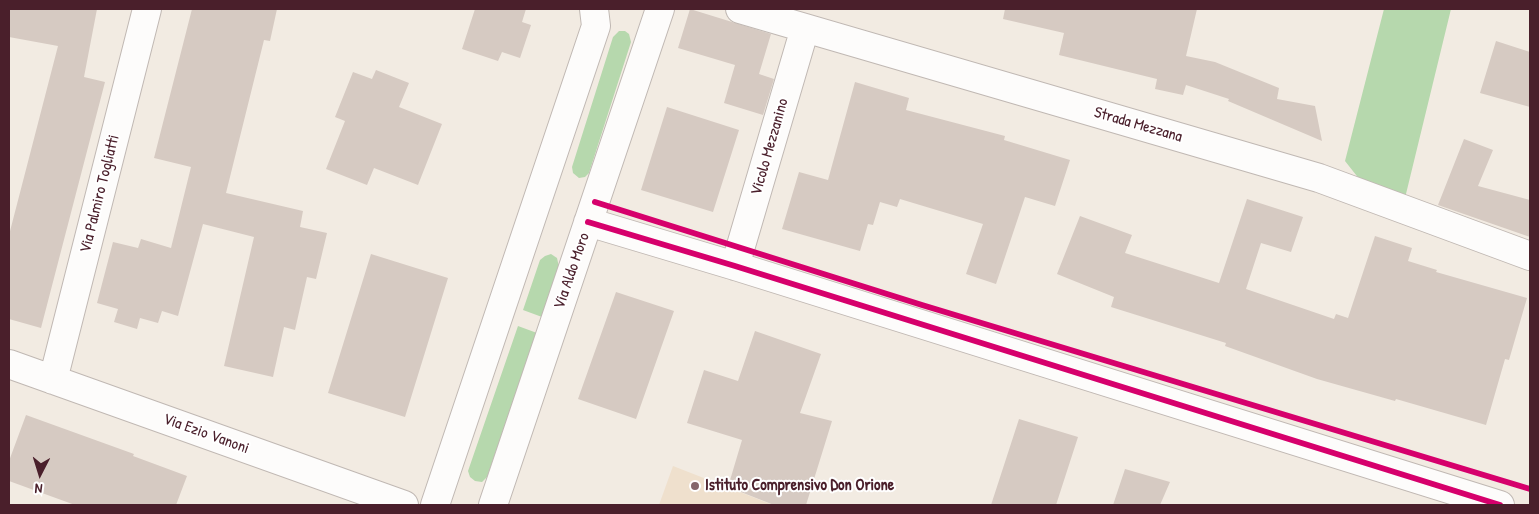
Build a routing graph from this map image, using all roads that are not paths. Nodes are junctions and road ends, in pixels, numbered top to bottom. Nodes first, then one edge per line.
1 (147, 9) edge
2 (594, 9) edge
3 (660, 9) edge
4 (740, 9) edge
5 (805, 28) junction
6 (588, 222) junction
7 (1530, 256) edge
8 (735, 266) junction
9 (9, 364) edge
10 (53, 380) junction
11 (404, 505) edge
12 (435, 505) edge
13 (492, 505) edge
14 (1500, 505) edge

1 - 10 street, Via Palmiro Togliatti
2 - 12 street
3 - 6 street, Via Aldo Moro
4 - 5 street, Strada Mezzana
5 - 7 street, Strada Mezzana
5 - 8 street, Vicolo Mezzanino
6 - 8 street
6 - 13 street, Via Aldo Moro
8 - 14 street
9 - 10 street, Via Ezio Vanoni
10 - 11 street, Via Ezio Vanoni

